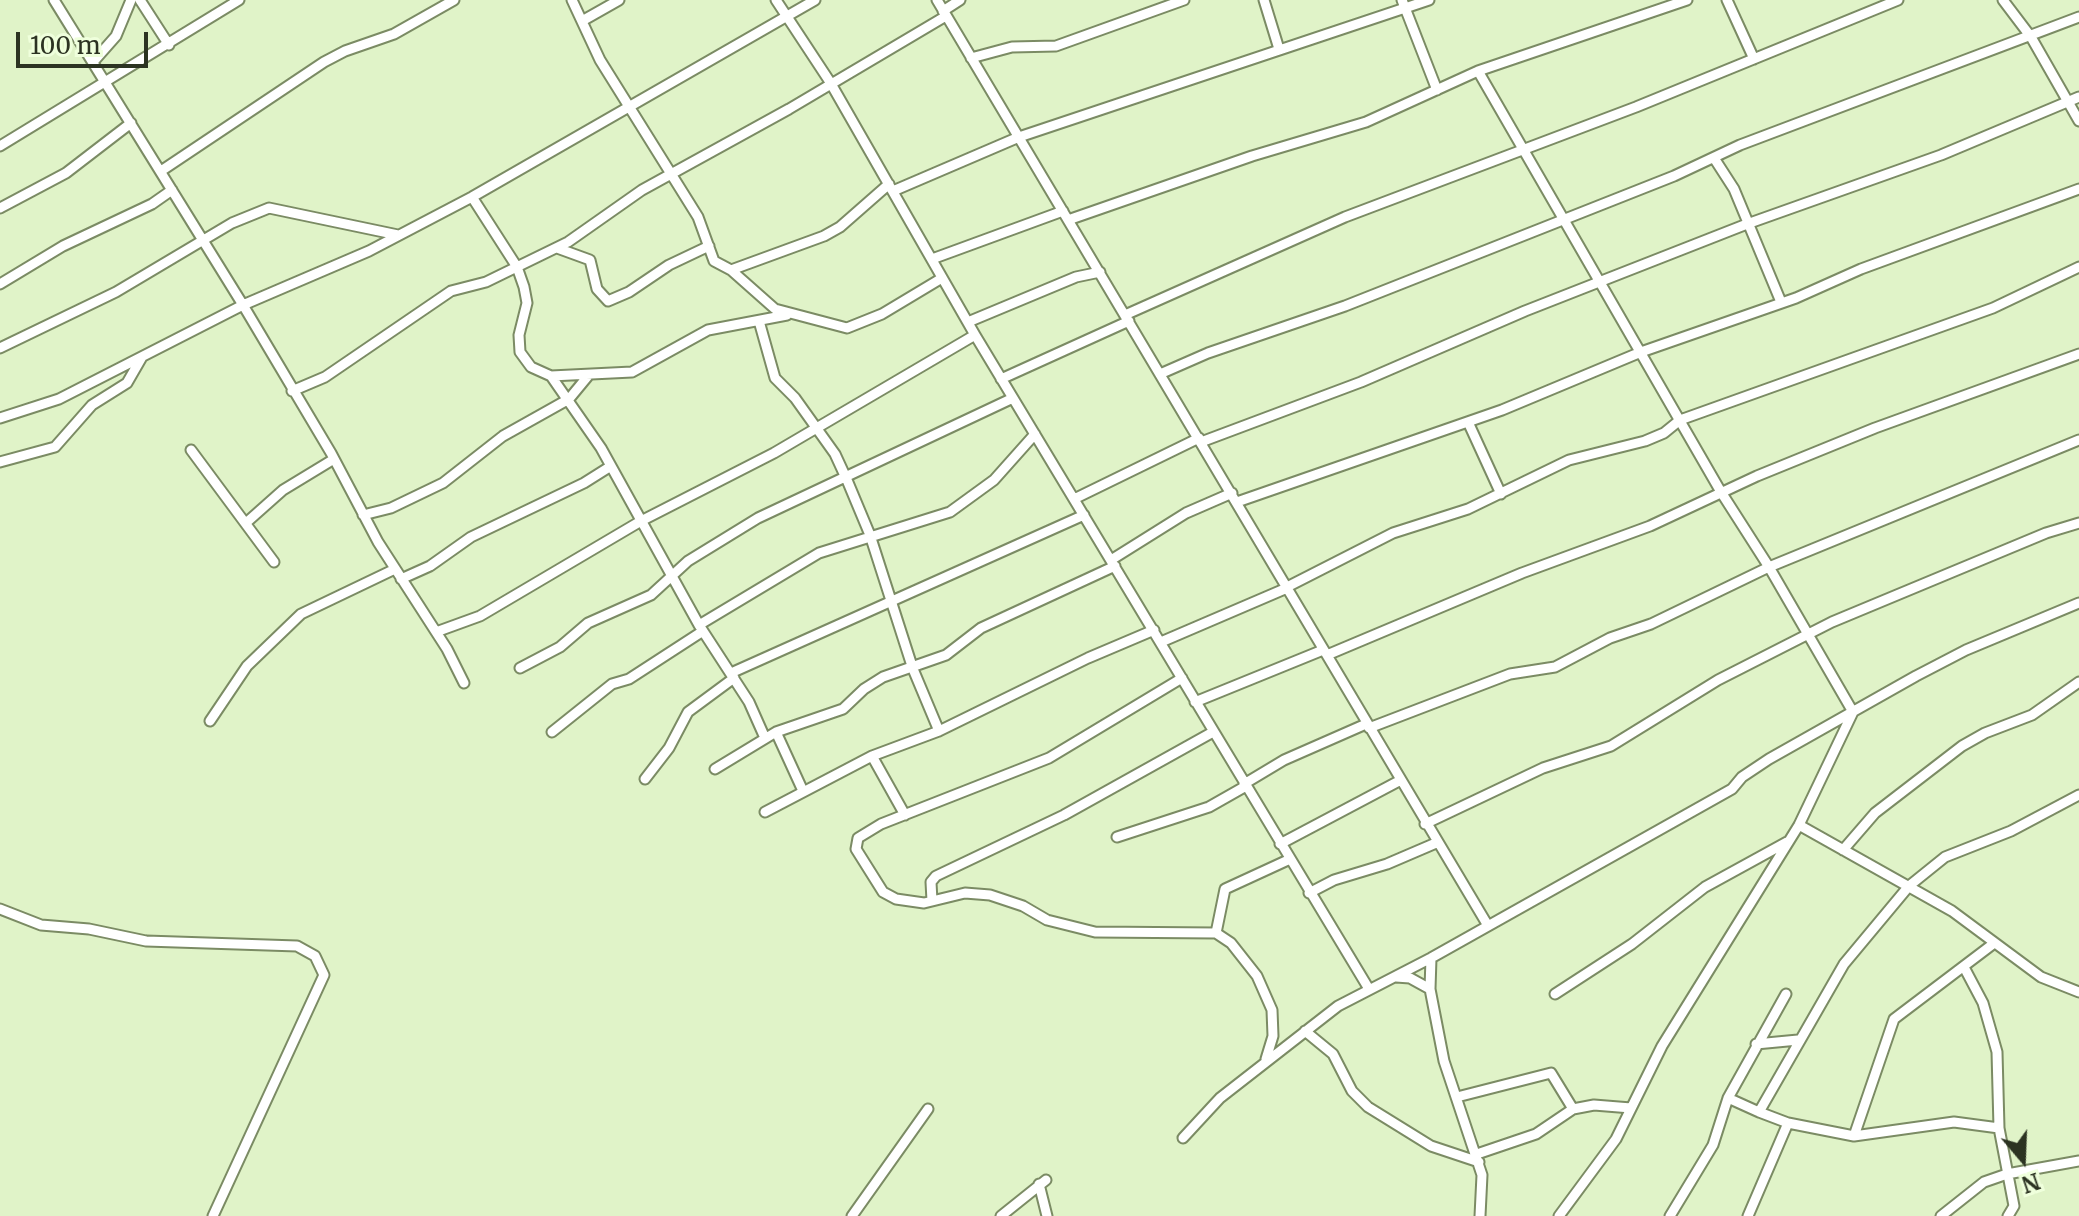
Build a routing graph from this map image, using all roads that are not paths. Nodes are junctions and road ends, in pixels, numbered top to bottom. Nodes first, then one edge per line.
1 (54, 0) edge
2 (131, 0) edge
3 (140, 0) edge
4 (239, 0) edge
5 (454, 0) edge
6 (572, 0) edge
7 (619, 0) edge
8 (776, 0) edge
9 (815, 0) edge
10 (937, 0) edge
11 (960, 0) edge
12 (1184, 0) edge
13 (1264, 0) edge
14 (1429, 0) edge
15 (1687, 0) edge
16 (1727, 0) edge
17 (1898, 0) edge
18 (2003, 0) edge
19 (1404, 4) edge
20 (945, 13) junction
21 (785, 17) junction
22 (2079, 17) edge
23 (582, 21) junction
24 (2031, 37) junction
25 (169, 45) junction
26 (1279, 49) junction
27 (971, 58) junction
28 (1754, 59) junction
29 (93, 62) junction
30 (1478, 71) junction
31 (104, 82) junction
32 (830, 82) junction
33 (1437, 90) junction
34 (2074, 99) edge
35 (628, 108) junction
36 (2079, 121) edge
37 (131, 123) junction
38 (1019, 137) junction
39 (0, 146) edge
40 (1521, 149) junction
41 (1714, 158) junction
42 (161, 171) junction
43 (672, 173) junction
44 (891, 187) junction
45 (2079, 189) edge
46 (172, 190) junction
47 (472, 197) junction
48 (0, 208) edge
49 (1066, 215) junction
50 (1563, 218) junction
51 (1747, 224) junction
52 (399, 235) junction
53 (203, 239) junction
54 (709, 246) junction
55 (557, 248) junction
56 (932, 259) junction
57 (517, 267) junction
58 (2079, 267) edge
59 (731, 270) junction
60 (1100, 272) junction
61 (942, 278) junction
62 (1599, 283) junction
63 (0, 284) edge
64 (1781, 302) junction
65 (243, 305) junction
66 (788, 314) junction
67 (1127, 318) junction
68 (759, 321) junction
69 (968, 322) junction
70 (975, 335) junction
71 (0, 348) edge
72 (1641, 352) junction
73 (2079, 354) edge
74 (142, 357) junction
75 (1160, 374) junction
76 (551, 376) junction
77 (588, 376) junction
78 (1001, 379) junction
79 (292, 391) junction
80 (1013, 398) junction
81 (569, 399) junction
82 (0, 418) edge
83 (1680, 420) junction
84 (1468, 422) junction
85 (815, 430) junction
86 (1035, 434) junction
87 (1200, 440) junction
88 (2079, 440) edge
89 (191, 450) dead end
90 (334, 459) junction
91 (0, 462) edge
92 (611, 466) junction
93 (847, 480) junction
94 (1721, 492) junction
95 (1501, 494) junction
96 (1234, 497) junction
97 (1074, 499) junction
98 (363, 515) junction
99 (1084, 515) junction
100 (641, 521) junction
101 (247, 522) junction
102 (2079, 523) edge
103 (870, 535) junction
104 (274, 562) dead end
105 (1113, 563) junction
106 (1769, 567) junction
107 (395, 569) junction
108 (673, 578) junction
109 (401, 579) junction
110 (1287, 588) junction
111 (889, 603) junction
112 (2079, 603) edge
113 (701, 628) junction
114 (1154, 630) junction
115 (436, 632) junction
116 (1807, 635) junction
117 (1161, 642) junction
118 (1325, 653) junction
119 (520, 668) dead end
120 (913, 669) junction
121 (732, 675) junction
122 (1182, 678) junction
123 (2079, 682) edge
124 (464, 683) dead end
125 (1195, 702) junction
126 (1853, 712) junction
127 (210, 721) dead end
128 (1368, 726) junction
129 (939, 731) junction
130 (552, 732) dead end
131 (776, 732) junction
132 (1213, 732) junction
133 (765, 738) junction
134 (872, 756) junction
135 (715, 769) dead end
136 (645, 779) dead end
137 (1399, 781) junction
138 (1245, 785) junction
139 (803, 791) junction
140 (2079, 795) edge
141 (765, 812) dead end
142 (905, 815) junction
143 (1425, 824) junction
144 (1799, 825) junction
145 (1117, 837) dead end
146 (1790, 840) junction
147 (1436, 843) junction
148 (1280, 844) junction
149 (1843, 850) junction
150 (1288, 860) junction
151 (1909, 886) junction
152 (1309, 893) junction
153 (932, 901) junction
154 (0, 909) edge
155 (1487, 924) junction
156 (1216, 933) junction
157 (1993, 944) junction
158 (1431, 958) junction
159 (1965, 969) junction
160 (1395, 976) junction
161 (1369, 989) junction
162 (1430, 989) junction
163 (2079, 992) edge
164 (1555, 994) dead end
165 (1786, 994) dead end
166 (1305, 1031) junction
167 (1798, 1040) junction
168 (1756, 1044) junction
169 (1265, 1062) junction
170 (1457, 1097) junction
171 (1728, 1098) junction
172 (1631, 1108) junction
173 (928, 1109) dead end
174 (1573, 1109) junction
175 (1759, 1112) junction
176 (1788, 1123) junction
177 (1999, 1128) junction
178 (1854, 1136) junction
179 (1183, 1138) dead end
180 (1478, 1158) junction
181 (2079, 1161) edge
182 (2007, 1174) junction
183 (213, 1216) edge
184 (852, 1216) edge
185 (1001, 1216) edge
186 (1047, 1216) edge
187 (1480, 1216) edge
188 (1559, 1216) edge
189 (1670, 1216) edge
190 (1748, 1216) edge
191 (1941, 1216) edge
192 (2008, 1216) edge

1 - 29 street
2 - 29 street
3 - 25 street
4 - 25 street
5 - 42 street
6 - 23 street
7 - 23 street
8 - 21 street
9 - 21 street
10 - 20 street
11 - 20 street
12 - 27 street
13 - 26 street
14 - 19 street
15 - 30 street
16 - 28 street
17 - 28 street
18 - 24 street
19 - 26 street
19 - 33 street
20 - 27 street
20 - 32 street
21 - 32 street
21 - 35 street
22 - 24 street
23 - 35 street
24 - 34 street
24 - 41 street
25 - 31 street
26 - 38 street
27 - 38 street
28 - 40 street
29 - 31 street
30 - 33 street
30 - 40 street
31 - 37 street
31 - 39 street
32 - 43 street
32 - 44 street
33 - 49 street
34 - 36 street
34 - 51 street
35 - 43 street
35 - 47 street
37 - 42 street
37 - 48 street
38 - 44 street
38 - 49 street
40 - 50 street
40 - 67 street
41 - 50 street
41 - 51 street
42 - 46 street
43 - 54 street
43 - 55 street
44 - 56 street
44 - 59 street
45 - 64 street
46 - 53 street
46 - 63 street
47 - 52 street
47 - 57 street
49 - 56 street
49 - 60 street
50 - 62 street
50 - 75 street
51 - 62 street
51 - 64 street
52 - 53 street
52 - 65 street
53 - 65 street
53 - 71 street
54 - 55 street
54 - 59 street
55 - 57 street
56 - 61 street
57 - 76 street
57 - 79 street
58 - 83 street
59 - 66 street
60 - 67 street
60 - 69 street
61 - 66 street
61 - 69 street
62 - 72 street
62 - 87 street
64 - 72 street
65 - 74 street
65 - 79 street
66 - 68 street
67 - 75 street
67 - 78 street
68 - 77 street
68 - 85 street
69 - 70 street
70 - 78 street
70 - 85 street
72 - 83 street
72 - 84 street
73 - 94 street
74 - 82 street
74 - 91 street
75 - 87 street
76 - 77 street
76 - 81 street
77 - 81 street
78 - 80 street
79 - 90 street
80 - 86 street
80 - 93 street
81 - 92 street
81 - 98 street
83 - 94 street
83 - 95 street
84 - 95 street
84 - 96 street
85 - 93 street
85 - 100 street
86 - 97 street
86 - 103 street
87 - 96 street
87 - 97 street
88 - 106 street
89 - 101 street
90 - 98 street
90 - 101 street
92 - 100 street
92 - 109 street
93 - 103 street
93 - 108 street
94 - 106 street
94 - 118 street
95 - 110 street
96 - 105 street
96 - 110 street
97 - 99 street
98 - 107 street
99 - 105 street
99 - 111 street
100 - 108 street
100 - 115 street
101 - 104 street
102 - 116 street
103 - 111 street
103 - 113 street
105 - 114 street
105 - 120 street
106 - 116 street
106 - 128 street
107 - 109 street
107 - 127 street
108 - 113 street
108 - 119 street
109 - 115 street
110 - 117 street
110 - 118 street
111 - 120 street
111 - 121 street
112 - 126 street
113 - 121 street
113 - 130 street
114 - 117 street
114 - 129 street
115 - 124 street
116 - 126 street
116 - 143 street
117 - 122 street
118 - 125 street
118 - 128 street
120 - 129 street
120 - 131 street
121 - 133 street
121 - 136 street
122 - 125 street
122 - 142 street
123 - 149 street
125 - 132 street
126 - 144 street
126 - 155 street
128 - 137 street
128 - 138 street
129 - 134 street
131 - 133 street
131 - 139 street
132 - 138 street
132 - 153 street
133 - 135 street
134 - 139 street
134 - 142 street
137 - 143 street
137 - 148 street
138 - 145 street
138 - 148 street
139 - 141 street
140 - 151 street
142 - 153 street
143 - 147 street
144 - 146 street
144 - 149 street
146 - 164 street
146 - 172 street
147 - 152 street
147 - 155 street
148 - 150 street
149 - 151 street
150 - 152 street
150 - 156 street
151 - 157 street
151 - 167 street
152 - 161 street
153 - 156 street
154 - 183 street
155 - 158 street
156 - 169 street
157 - 159 street
157 - 163 street
158 - 160 street
158 - 162 street
159 - 177 street
159 - 178 street
160 - 161 street
160 - 162 street
161 - 166 street
162 - 170 street
165 - 168 street
166 - 169 street
166 - 180 street
167 - 168 street
167 - 175 street
168 - 171 street
169 - 179 street
170 - 174 street
170 - 180 street
171 - 175 street
171 - 189 street
172 - 174 street
172 - 188 street
173 - 184 street
174 - 180 street
175 - 176 street
176 - 178 street
176 - 190 street
177 - 178 street
177 - 182 street
180 - 187 street
181 - 182 street
182 - 191 street
182 - 192 street
185 - 186 street

